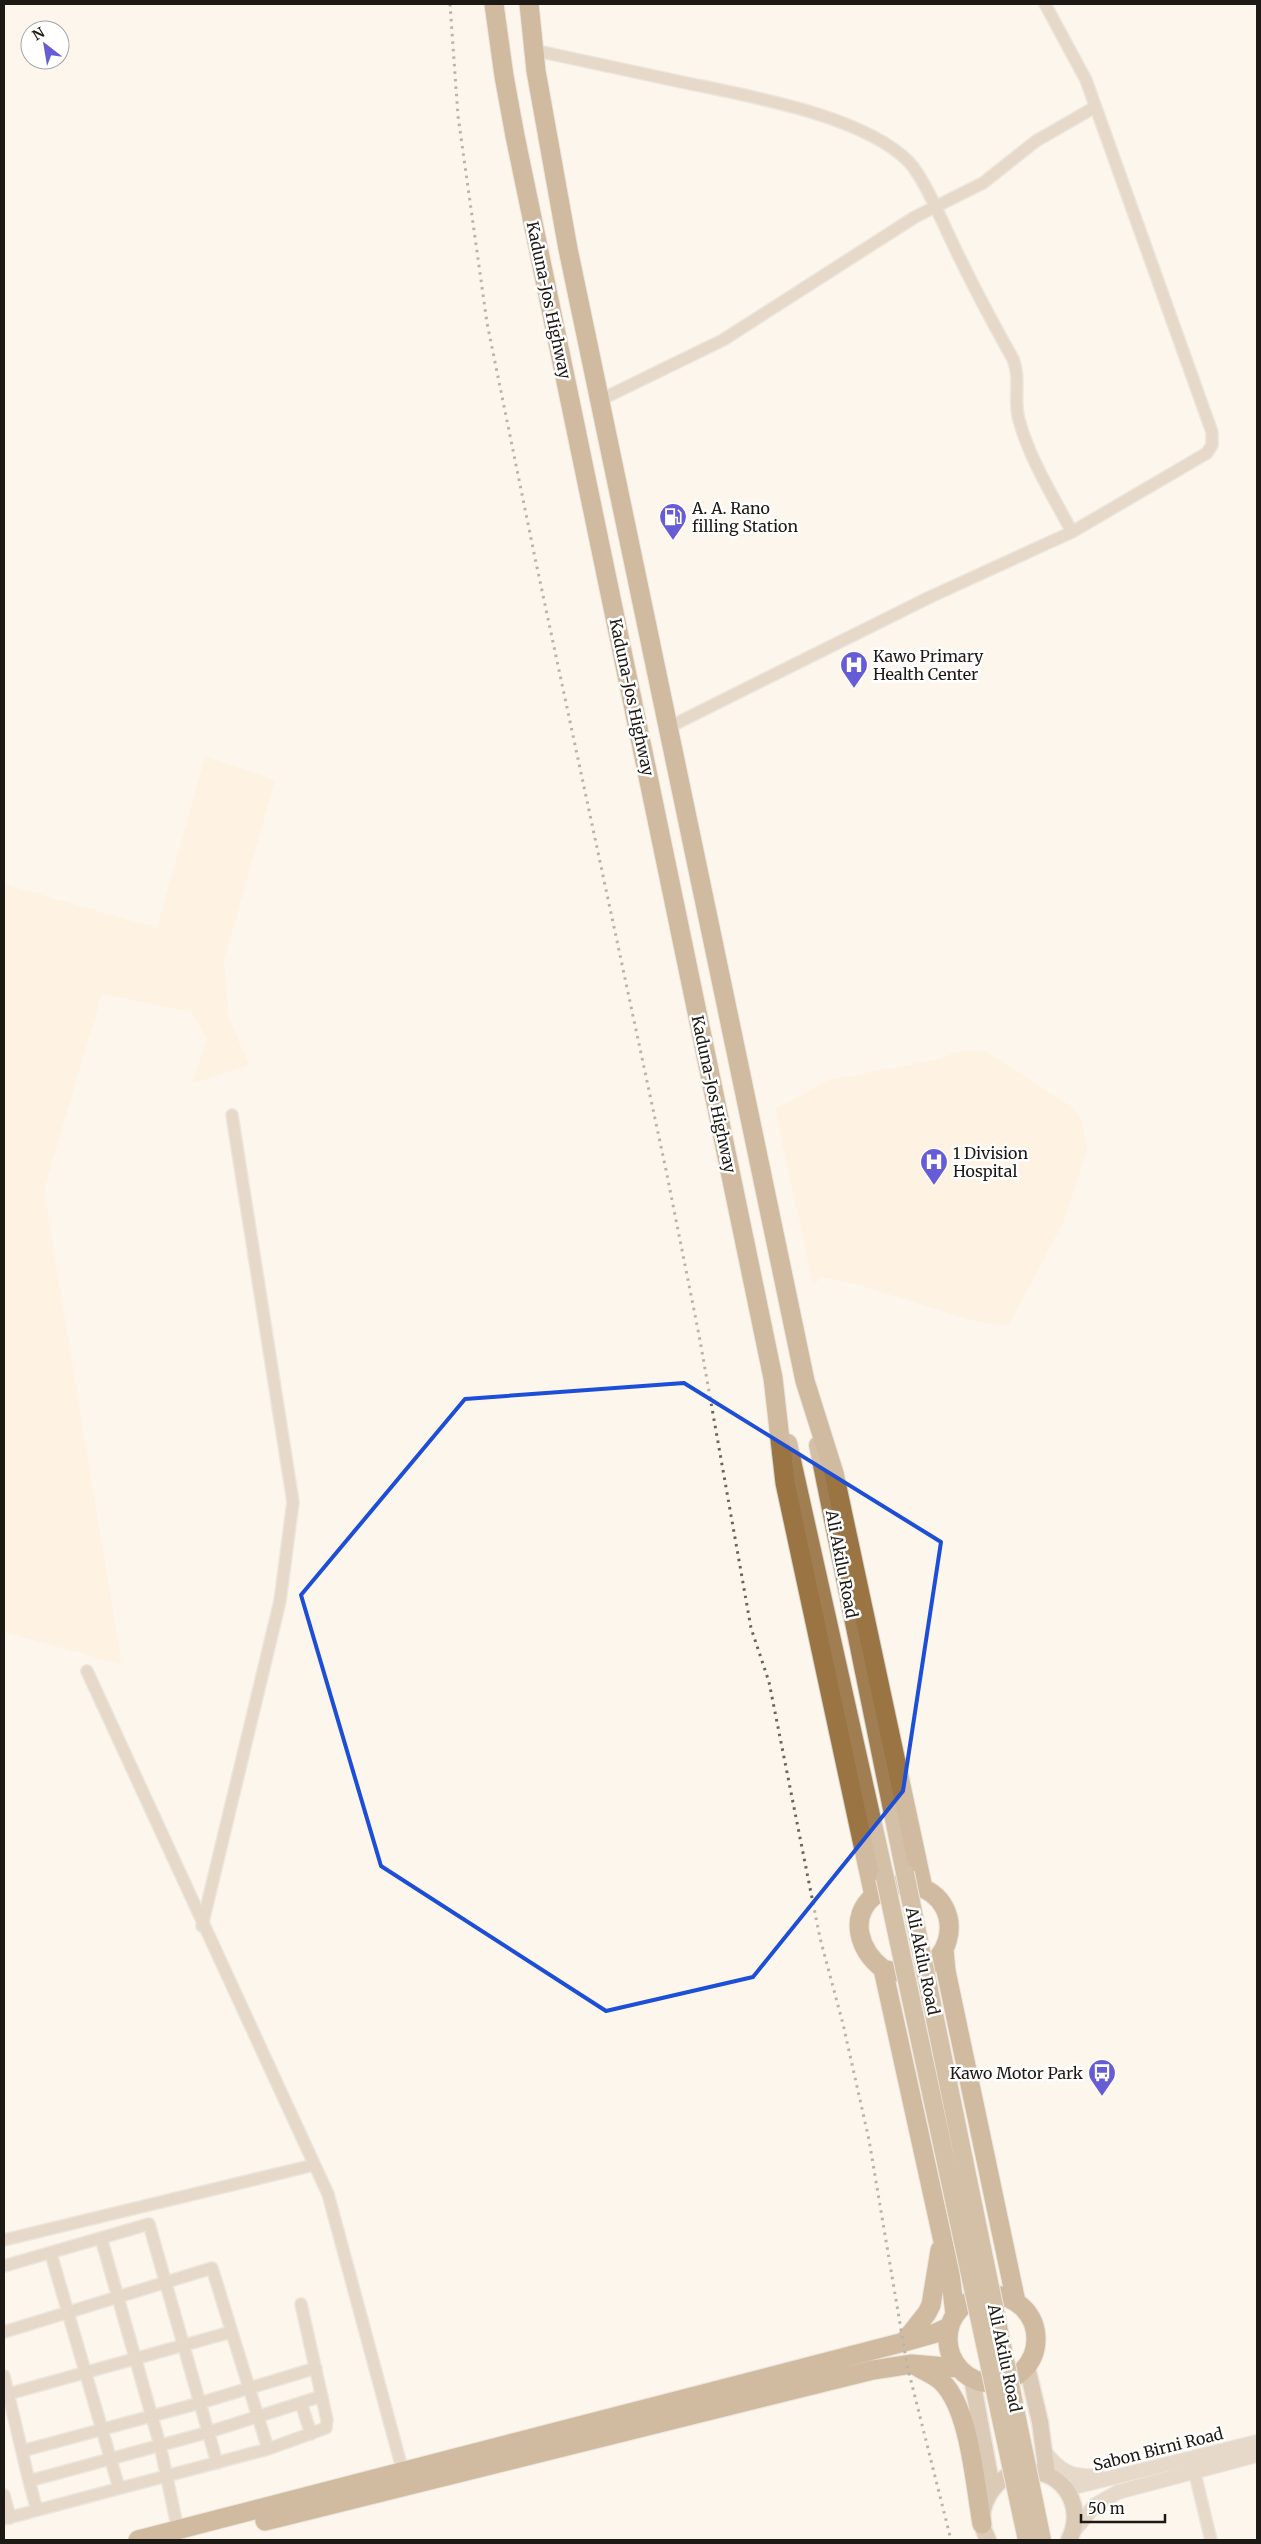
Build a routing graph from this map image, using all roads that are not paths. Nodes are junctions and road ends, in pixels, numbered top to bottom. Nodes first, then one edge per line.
1 (494, 4) edge
2 (529, 4) edge
3 (1044, 4) edge
4 (533, 50) junction
5 (1095, 107) junction
6 (935, 207) junction
7 (600, 400) junction
8 (1072, 532) junction
9 (669, 727) junction
10 (232, 1115) dead end
11 (804, 1376) junction
12 (774, 1384) junction
13 (86, 1671) dead end
14 (923, 1888) junction
15 (874, 1896) junction
16 (202, 1926) junction
17 (944, 1950) junction
18 (883, 1969) junction
19 (314, 2165) junction
20 (101, 2238) junction
21 (942, 2239) junction
22 (4, 2240) edge
23 (51, 2254) junction
24 (4, 2266) edge
25 (166, 2282) junction
26 (118, 2298) junction
27 (1016, 2302) junction
28 (301, 2304) dead end
29 (68, 2312) junction
30 (952, 2321) junction
31 (4, 2332) edge
32 (232, 2332) junction
33 (904, 2342) junction
34 (184, 2345) junction
35 (135, 2358) junction
36 (912, 2364) junction
37 (1027, 2367) junction
38 (316, 2368) junction
39 (86, 2373) junction
40 (965, 2374) junction
41 (4, 2376) edge
42 (249, 2388) junction
43 (322, 2396) junction
44 (7, 2401) edge
45 (301, 2402) junction
46 (200, 2403) junction
47 (152, 2416) junction
48 (258, 2416) junction
49 (102, 2428) junction
50 (209, 2432) junction
51 (311, 2434) junction
52 (1257, 2442) edge
53 (160, 2445) junction
54 (268, 2449) junction
55 (22, 2450) junction
56 (1044, 2451) junction
57 (1257, 2455) edge
58 (110, 2458) junction
59 (217, 2463) junction
60 (1194, 2470) junction
61 (403, 2472) junction
62 (166, 2474) junction
63 (1047, 2474) junction
64 (1124, 2475) junction
65 (29, 2481) junction
66 (119, 2488) junction
67 (992, 2488) junction
68 (1066, 2489) junction
69 (4, 2495) edge
70 (37, 2510) junction
71 (7, 2519) edge
72 (985, 2532) edge
73 (182, 2535) edge
74 (1071, 2535) edge
75 (138, 2540) edge
76 (1027, 2540) edge
77 (1042, 2540) edge
78 (1211, 2540) edge

1 - 12 highway, Kaduna-Jos Highway
2 - 4 highway, Kaduna-Jos Highway
3 - 5 street
4 - 6 street
4 - 7 highway, Kaduna-Jos Highway
5 - 6 street
5 - 8 street
6 - 7 street
6 - 8 street
7 - 9 highway, Kaduna-Jos Highway
8 - 9 street
9 - 11 highway, Kaduna-Jos Highway
10 - 16 street
11 - 12 highway
11 - 14 highway, Kaduna-Jos Highway
11 - 77 main road, Ali Akilu Road, bridge
12 - 15 highway, Kaduna-Jos Highway
12 - 76 main road, Ali Akilu Road, bridge
13 - 16 street
14 - 15 highway
14 - 17 highway
15 - 18 highway
16 - 19 street
17 - 18 highway
17 - 27 highway
18 - 21 highway
19 - 22 street
19 - 61 street
20 - 23 street
20 - 25 street
20 - 26 street
21 - 30 highway
21 - 33 highway
23 - 24 street
23 - 29 street
25 - 26 street
25 - 32 street
25 - 34 street
26 - 29 street
26 - 35 street
27 - 30 highway
27 - 37 highway
28 - 38 street
29 - 31 street
29 - 39 street
30 - 33 highway
30 - 40 highway
32 - 34 street
32 - 42 street
33 - 61 highway
34 - 35 street
34 - 46 street
35 - 39 street
35 - 47 street
36 - 40 highway
36 - 72 highway
36 - 73 highway
37 - 40 highway
37 - 56 main road
38 - 42 street
38 - 43 street
39 - 44 street
39 - 49 street
40 - 67 main road
41 - 44 street
42 - 46 street
42 - 48 street
43 - 45 street
43 - 51 street
44 - 55 street
45 - 48 street
45 - 51 street
46 - 47 street
46 - 50 street
47 - 49 street
47 - 53 street
48 - 50 street
48 - 54 street
49 - 55 street
49 - 58 street
50 - 53 street
50 - 59 street
51 - 54 street
52 - 64 street, Sabon Birni Road
53 - 58 street
53 - 62 street
54 - 59 street
55 - 65 street
56 - 63 main road
56 - 64 street
57 - 60 street, Sabon Birni Road
58 - 65 street
58 - 66 street
59 - 62 street
60 - 74 street, Sabon Birni Road
60 - 78 street
61 - 73 highway
62 - 66 street
62 - 73 street
63 - 67 main road
63 - 68 main road
64 - 68 street, Sabon Birni Road
65 - 70 street
66 - 70 street
67 - 72 main road
68 - 74 main road
69 - 71 street
70 - 71 street
73 - 75 highway

